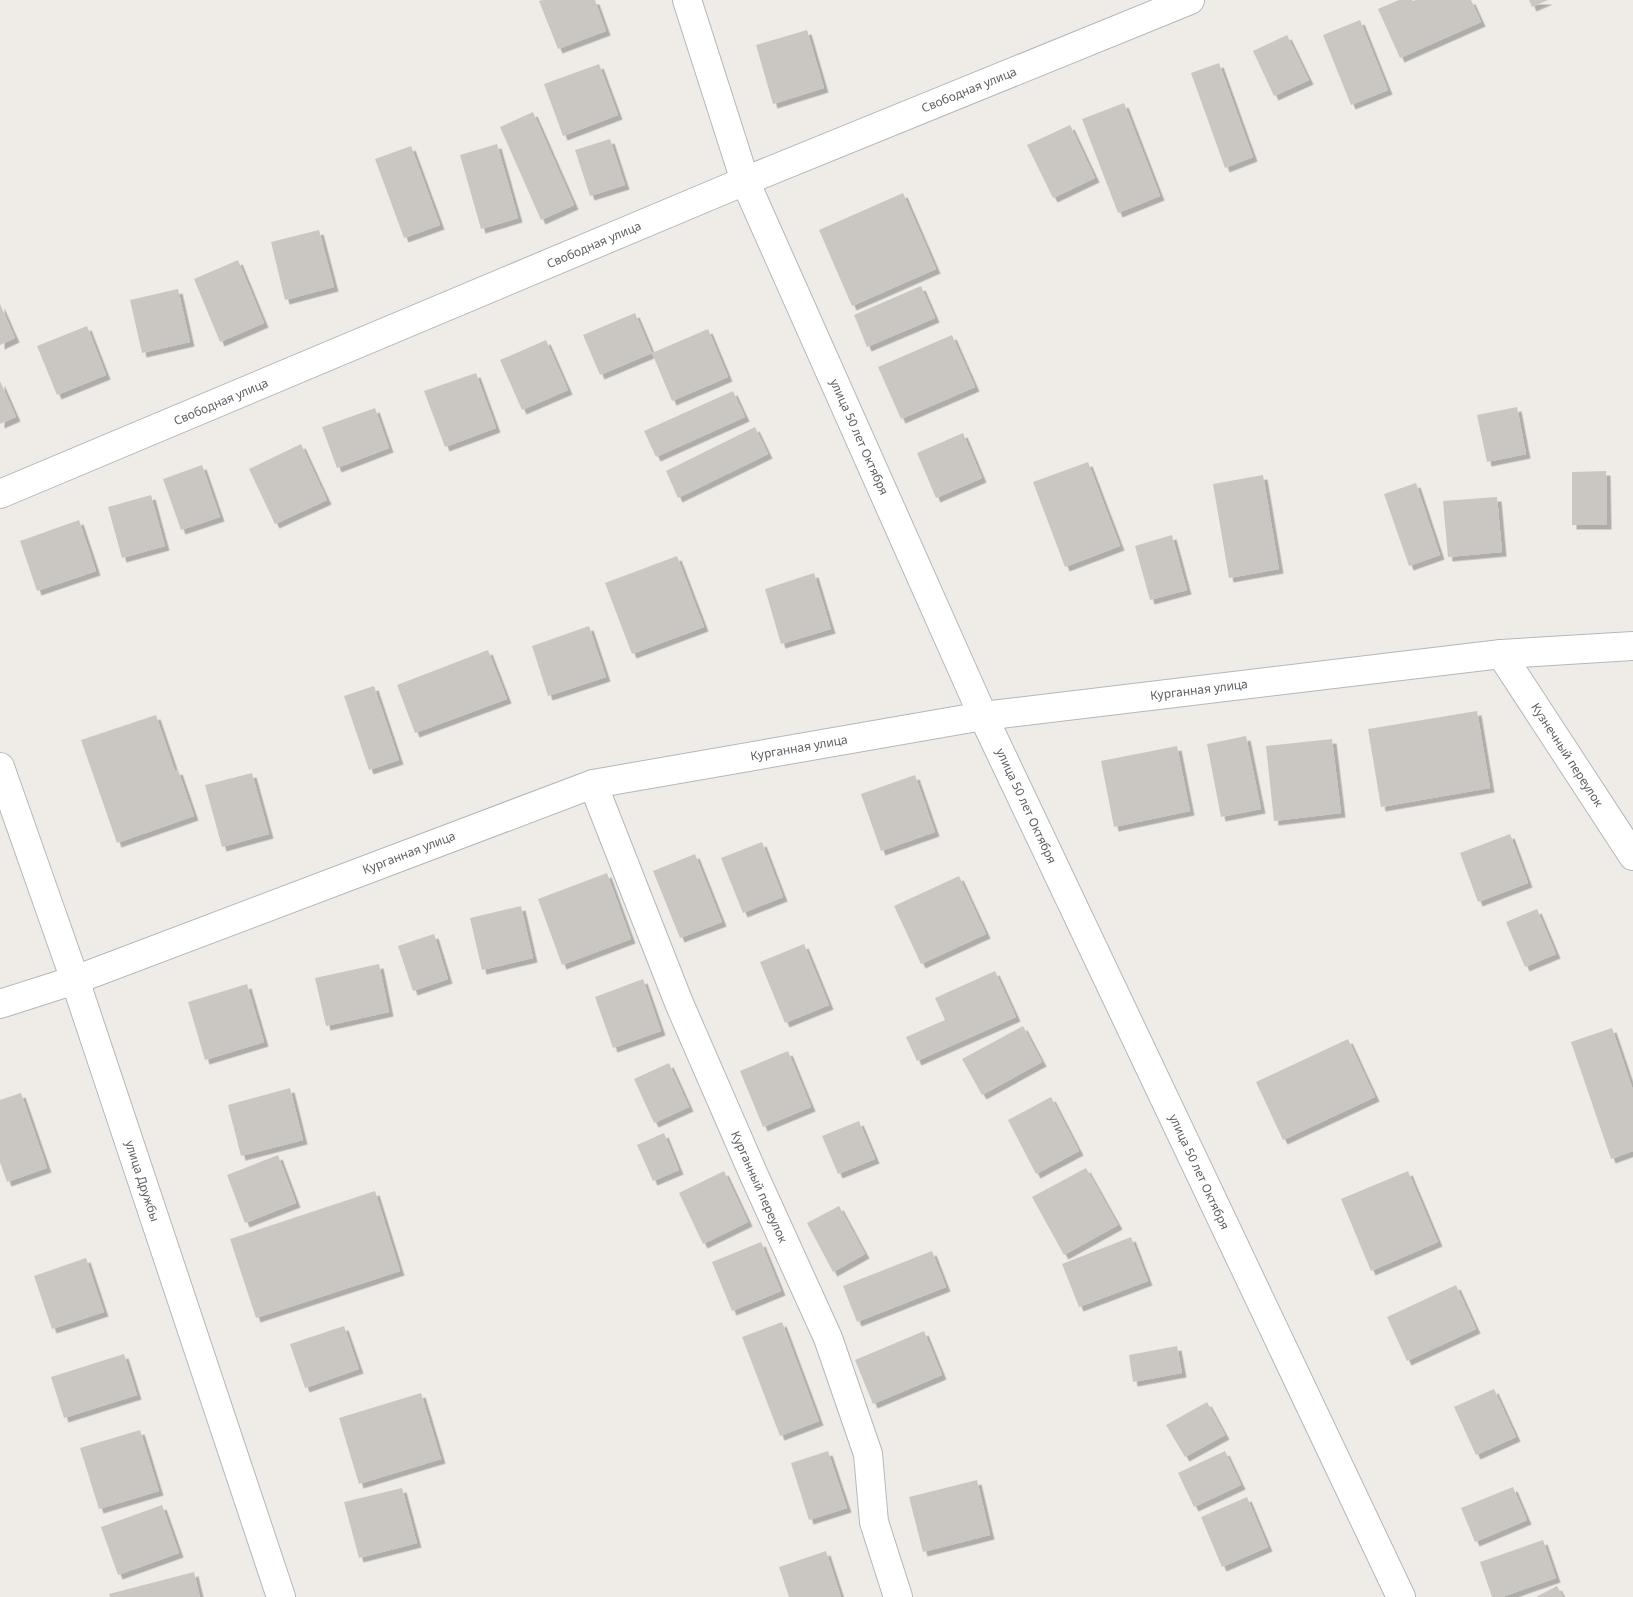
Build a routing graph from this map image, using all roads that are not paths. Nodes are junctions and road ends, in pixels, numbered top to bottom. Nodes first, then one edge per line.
1 (687, 0) edge
2 (1190, 0) edge
3 (745, 181) junction
4 (0, 494) edge
5 (1633, 646) edge
6 (1501, 654) junction
7 (983, 716) junction
8 (0, 767) edge
9 (592, 784) junction
10 (1633, 856) edge
11 (75, 980) junction
12 (0, 1004) edge
13 (281, 1597) edge
14 (898, 1597) edge
15 (1401, 1597) edge

1 - 3 street, улица 50 лет Октября
2 - 3 street, Свободная улица
3 - 4 street, Свободная улица
3 - 7 street, улица 50 лет Октября
5 - 6 street, Курганная улица
6 - 7 street, Курганная улица
6 - 10 street, Кузнечный переулок
7 - 9 street, Курганная улица
7 - 15 street, улица 50 лет Октября
8 - 11 street, улица Дружбы
9 - 11 street, Курганная улица
9 - 14 street, Курганный переулок
11 - 12 street, Курганная улица
11 - 13 street, улица Дружбы

